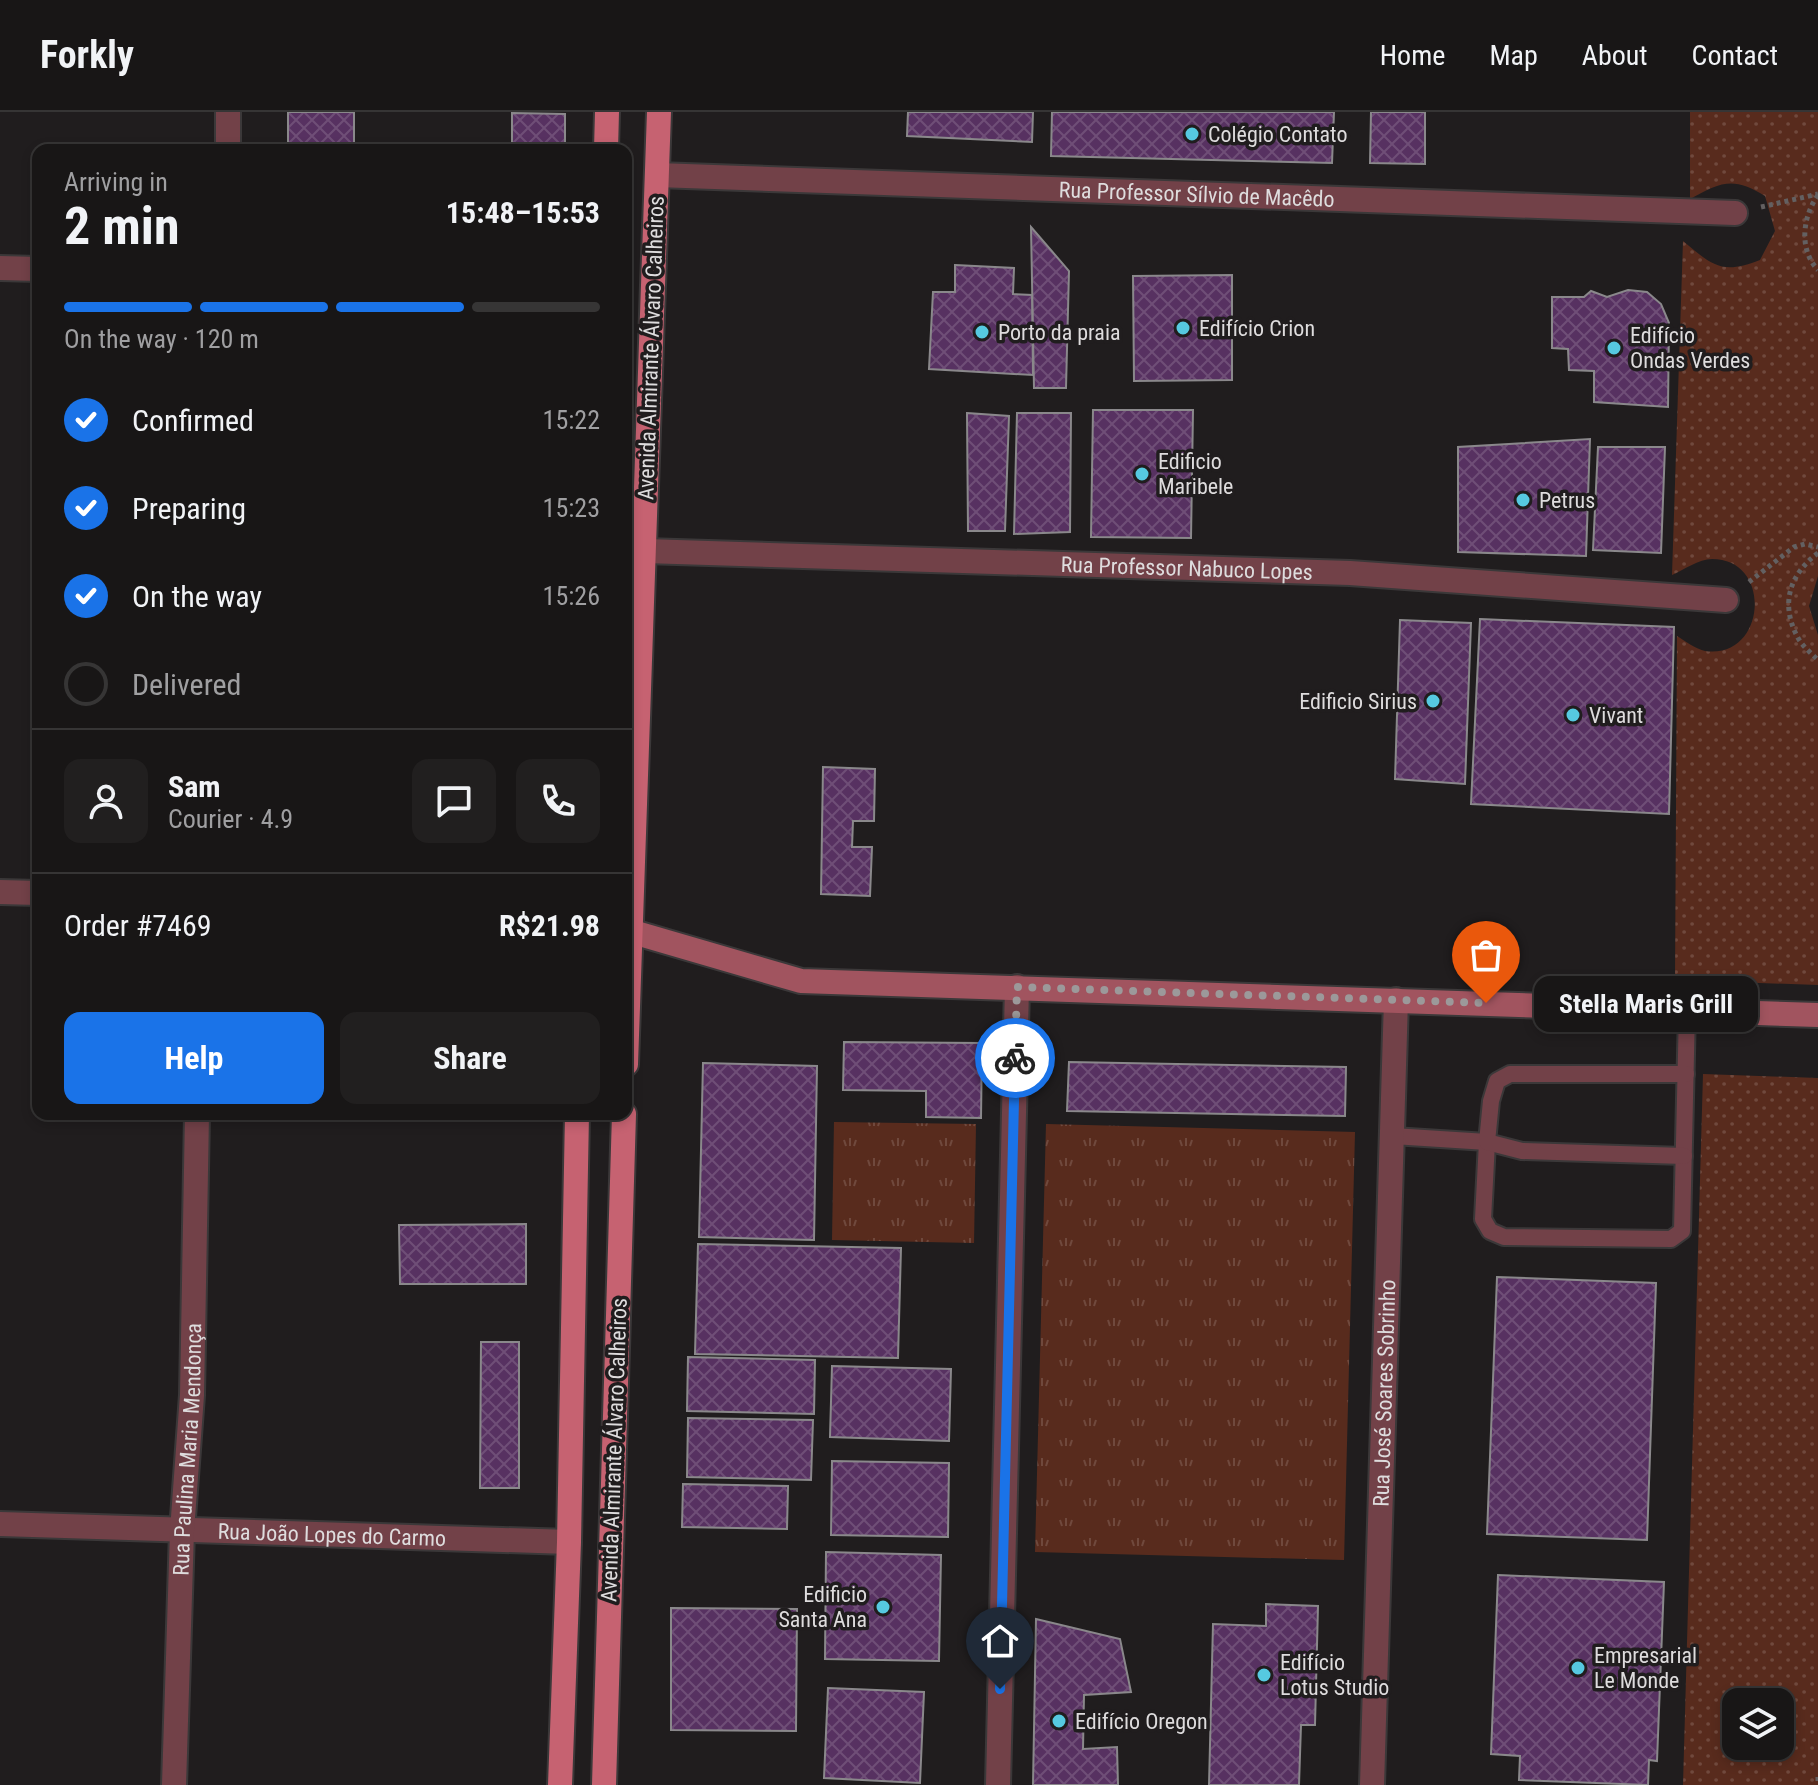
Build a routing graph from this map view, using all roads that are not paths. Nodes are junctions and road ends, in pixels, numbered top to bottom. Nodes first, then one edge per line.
1 (228, 112) edge
2 (607, 112) edge
3 (659, 112) edge
4 (228, 144) edge
5 (606, 144) edge
6 (657, 175) junction
7 (1735, 213) road end
8 (0, 268) edge
9 (32, 269) edge
10 (645, 551) junction
11 (1726, 600) road end
12 (632, 842) edge
13 (0, 892) edge
14 (32, 893) edge
15 (632, 932) edge
16 (1017, 987) junction
17 (1396, 1000) junction
18 (1687, 1010) junction
19 (1818, 1015) edge
20 (1686, 1074) junction
21 (197, 1120) edge
22 (577, 1120) edge
23 (624, 1120) edge
24 (1393, 1136) junction
25 (1487, 1142) junction
26 (1684, 1156) junction
27 (0, 1524) edge
28 (182, 1531) junction
29 (569, 1542) junction
30 (174, 1785) edge
31 (560, 1785) edge
32 (604, 1785) edge
33 (998, 1785) edge
34 (1372, 1785) edge

1 - 4 street
2 - 5 main road
3 - 6 main road, Avenida Almirante Álvaro Calheiros
6 - 7 street, Rua Professor Sílvio de Macêdo
6 - 10 main road, Avenida Almirante Álvaro Calheiros
8 - 9 street
10 - 11 street, Rua Professor Nabuco Lopes
10 - 12 main road, Avenida Almirante Álvaro Calheiros
13 - 14 street
15 - 16 street
16 - 17 street
16 - 33 street
17 - 18 street
17 - 24 street, Rua José Soares Sobrinho
18 - 19 street
18 - 20 lane
20 - 25 lane
20 - 26 lane
21 - 28 street, Rua Paulina Maria Mendonça
22 - 29 main road, Avenida Almirante Álvaro Calheiros
23 - 32 main road, Avenida Almirante Álvaro Calheiros
24 - 25 lane
24 - 34 street, Rua José Soares Sobrinho
25 - 26 lane
25 - 26 lane
27 - 28 street, Rua João Lopes do Carmo
28 - 29 street, Rua João Lopes do Carmo
28 - 30 street, Rua Paulina Maria Mendonça
29 - 31 main road, Avenida Almirante Álvaro Calheiros

